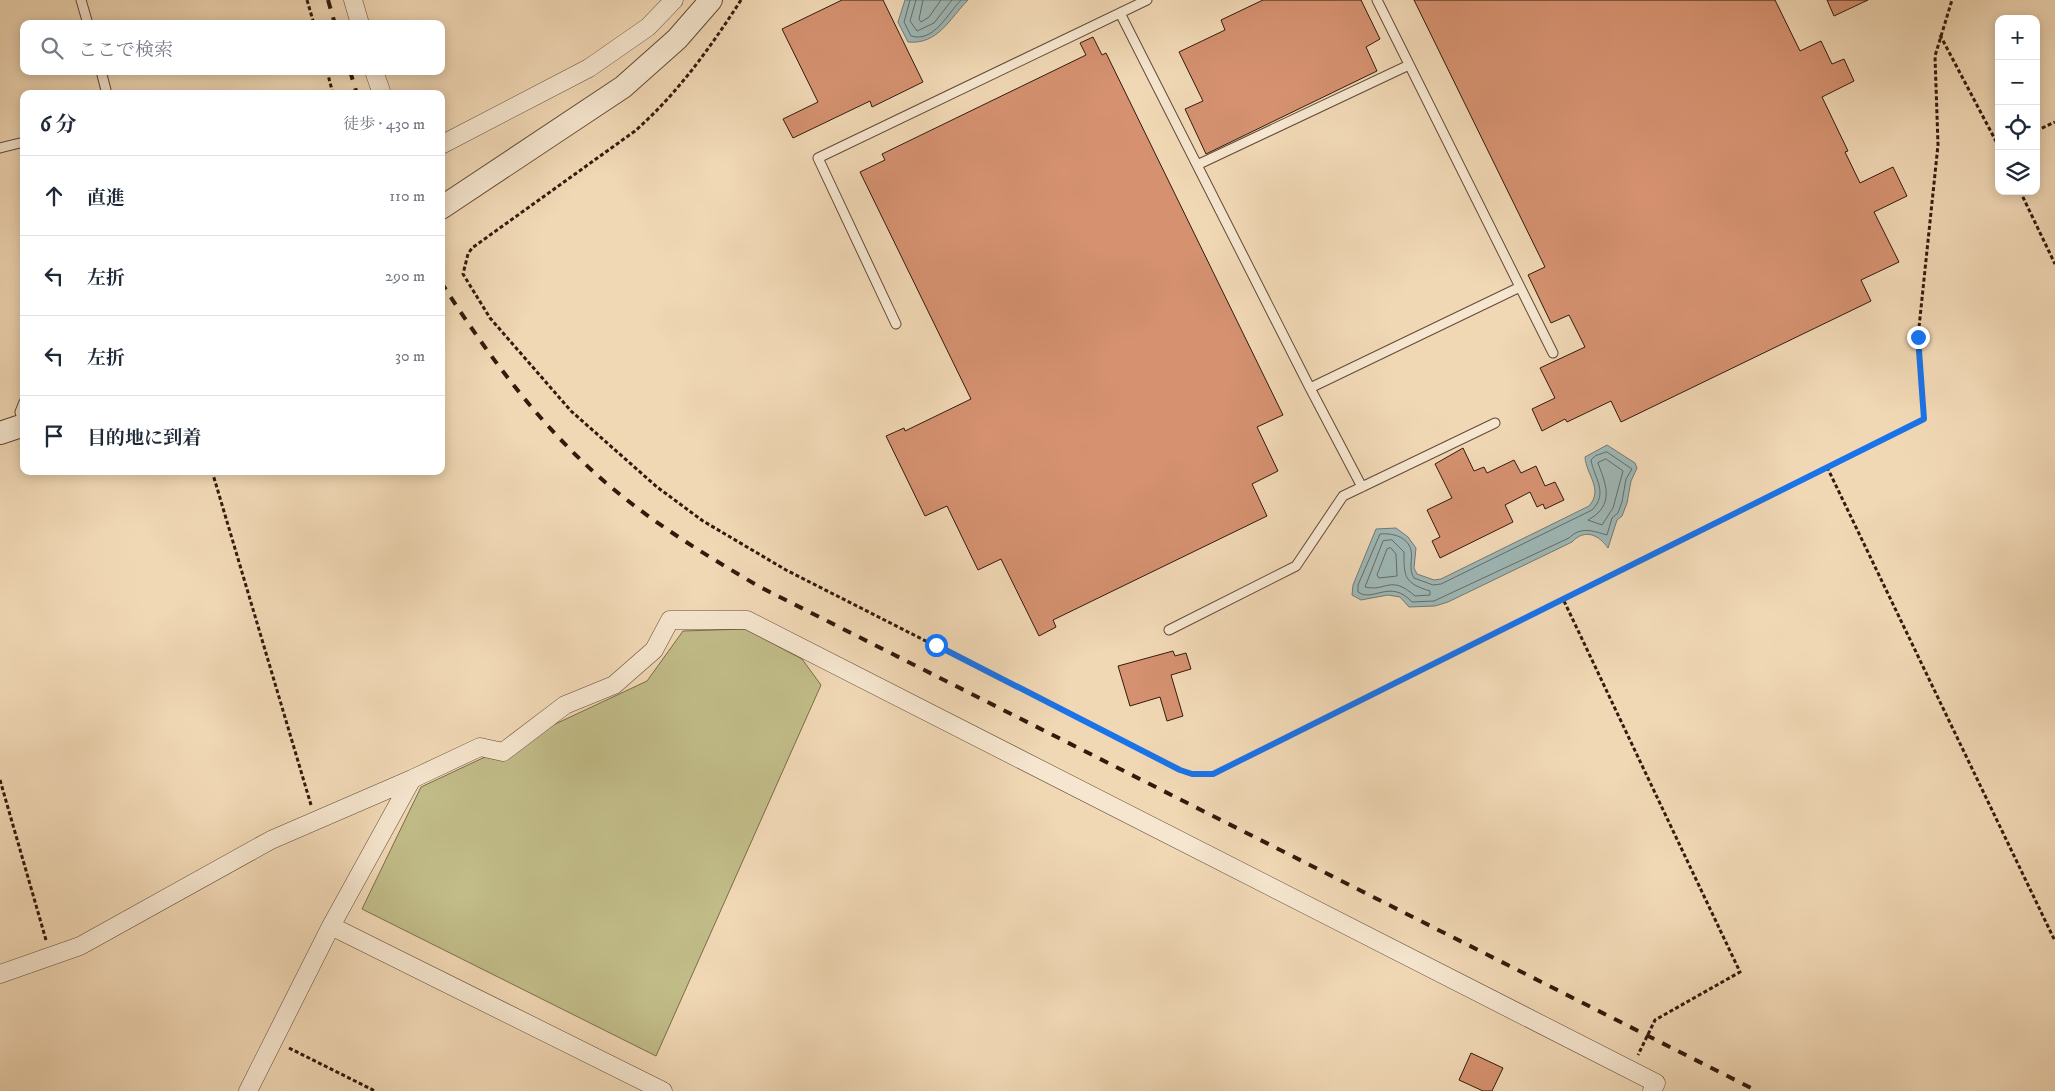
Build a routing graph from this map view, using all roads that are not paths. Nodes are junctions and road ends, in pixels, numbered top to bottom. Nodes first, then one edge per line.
1 (81, 0) edge
2 (353, 0) edge
3 (674, 0) edge
4 (711, 0) edge
5 (1146, 0) edge
6 (1378, 0) edge
7 (1120, 13) junction
8 (87, 20) edge
9 (359, 20) edge
10 (1410, 65) junction
11 (102, 75) edge
12 (375, 75) edge
13 (106, 90) edge
14 (381, 90) edge
15 (20, 143) edge
16 (445, 144) edge
17 (0, 148) edge
18 (1197, 165) junction
19 (445, 205) edge
20 (1520, 287) junction
21 (896, 324) dead end
22 (1552, 354) dead end
23 (1310, 388) junction
24 (1495, 423) dead end
25 (20, 426) edge
26 (0, 433) edge
27 (1362, 487) junction
28 (1169, 630) dead end
29 (412, 779) junction
30 (331, 926) junction
31 (0, 974) edge
32 (248, 1091) edge
33 (663, 1091) edge
34 (1652, 1091) edge

1 - 8 lane
2 - 9 street
3 - 16 street
4 - 19 street
5 - 7 lane
6 - 10 lane
7 - 18 lane
7 - 21 lane
10 - 18 lane
10 - 20 lane
11 - 13 lane
12 - 14 street
15 - 17 lane
18 - 23 lane
20 - 22 lane
20 - 23 lane
23 - 27 lane
24 - 27 lane
25 - 26 street
27 - 28 lane
29 - 30 street
29 - 31 street
29 - 34 street
30 - 32 street
30 - 33 street

